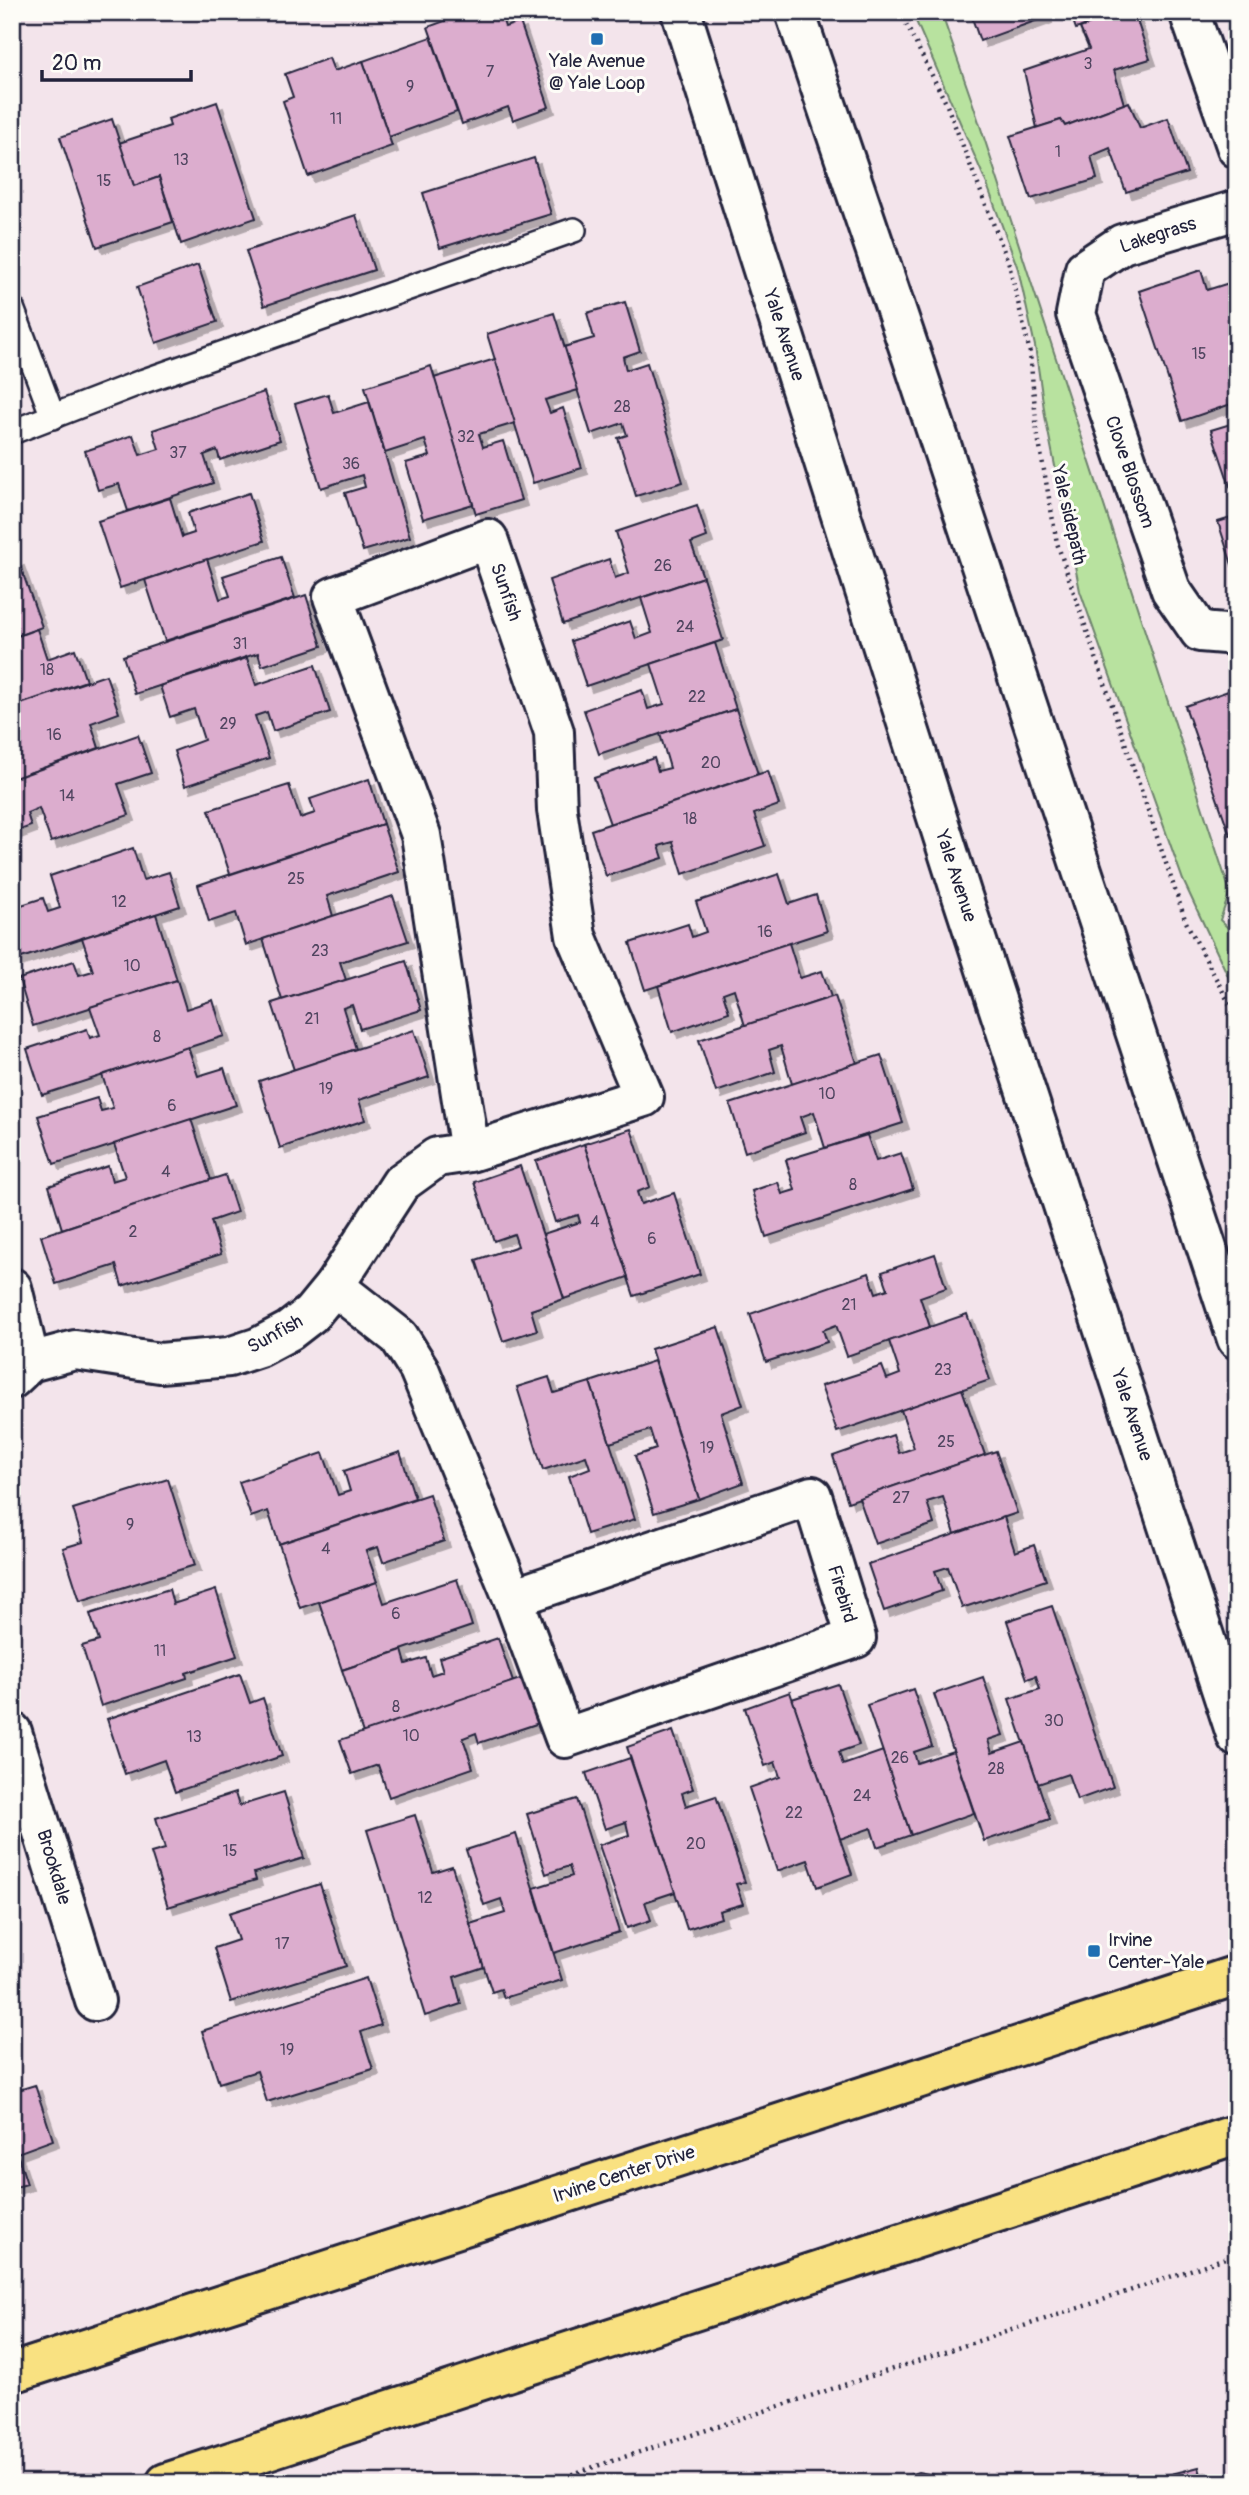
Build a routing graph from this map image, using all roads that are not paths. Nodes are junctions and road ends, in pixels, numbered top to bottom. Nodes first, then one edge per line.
1 (681, 12) edge
2 (795, 12) edge
3 (1189, 12) edge
4 (1237, 148) edge
5 (1237, 210) edge
6 (574, 230) dead end
7 (1085, 269) joint
8 (12, 308) edge
9 (53, 416) junction
10 (12, 432) edge
11 (1237, 635) edge
12 (470, 1152) junction
13 (334, 1286) junction
14 (12, 1288) edge
15 (1237, 1339) edge
16 (21, 1371) edge
17 (513, 1598) junction
18 (12, 1732) edge
19 (1237, 1737) edge
20 (1237, 1975) edge
21 (95, 2001) dead end
22 (1237, 2134) edge
23 (12, 2373) edge
24 (166, 2483) edge

1 - 19 street, Yale Avenue
2 - 15 street
3 - 4 street
5 - 7 street, Lakegrass
6 - 9 lane
7 - 11 street, Clove Blossom
8 - 9 lane
9 - 10 lane
12 - 12 street, Sunfish
12 - 13 street, Sunfish
13 - 16 street, Sunfish
13 - 17 street, Firebird
14 - 16 street
17 - 17 street, Firebird
18 - 21 street, Brookdale
20 - 23 main road, Irvine Center Drive
22 - 24 main road

